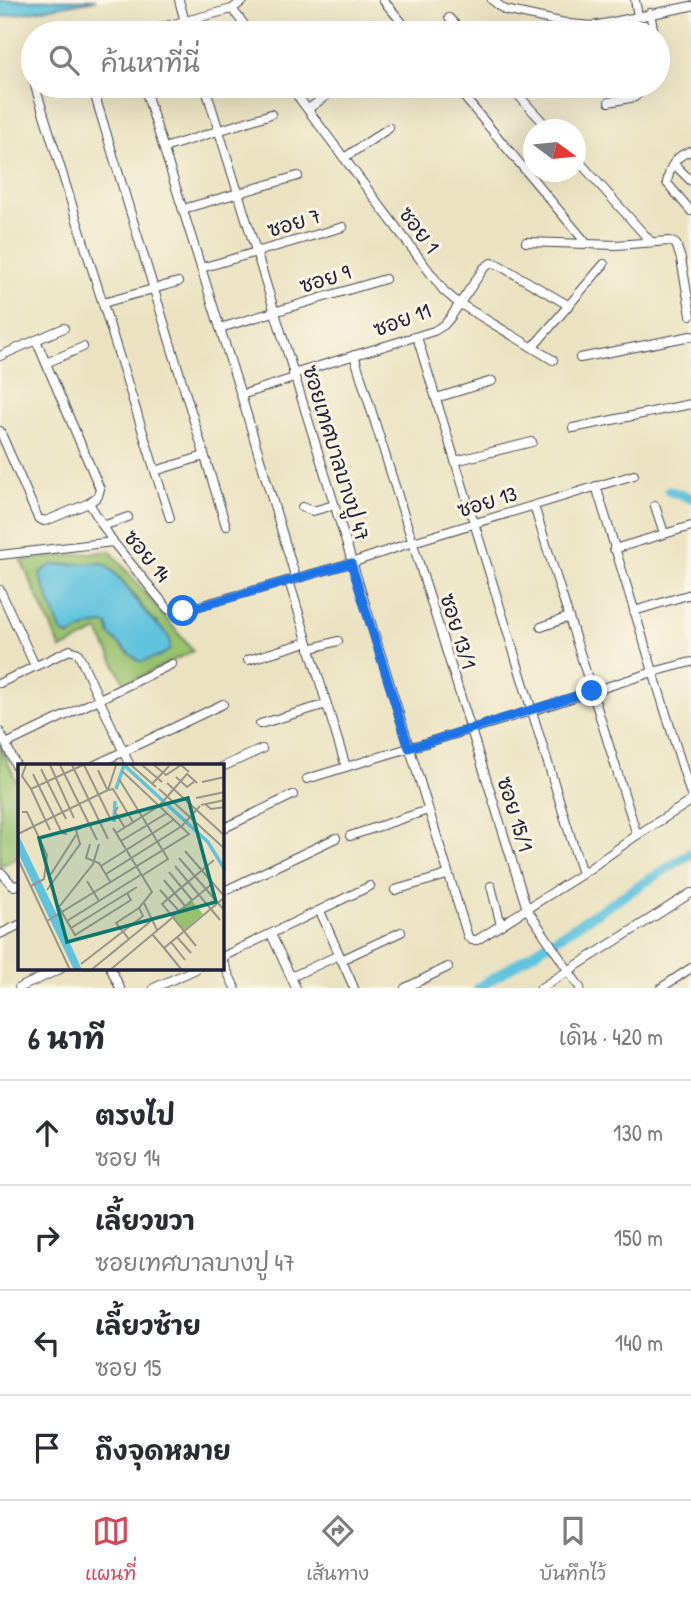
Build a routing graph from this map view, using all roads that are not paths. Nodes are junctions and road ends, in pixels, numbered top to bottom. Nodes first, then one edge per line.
1 (179, 0) edge
2 (244, 0) edge
3 (383, 0) edge
4 (492, 0) edge
5 (635, 0) edge
6 (691, 6) edge
7 (232, 9) junction
8 (650, 13) junction
9 (638, 16) junction
10 (449, 18) dead end
11 (183, 20) junction
12 (180, 21) edge
13 (242, 21) edge
14 (401, 21) edge
15 (452, 21) edge
16 (556, 21) edge
17 (615, 21) edge
18 (652, 21) edge
19 (39, 98) edge
20 (96, 98) edge
21 (148, 98) edge
22 (209, 98) edge
23 (299, 98) edge
24 (323, 98) edge
25 (465, 98) edge
26 (521, 98) edge
27 (630, 98) edge
28 (609, 102) dead end
29 (308, 109) junction
30 (271, 114) dead end
31 (540, 119) edge
32 (389, 128) dead end
33 (219, 131) junction
34 (164, 148) junction
35 (691, 151) edge
36 (344, 158) junction
37 (674, 164) junction
38 (586, 169) edge
39 (298, 176) dead end
40 (691, 181) edge
41 (239, 193) junction
42 (183, 209) junction
43 (691, 211) edge
44 (343, 227) dead end
45 (526, 242) dead end
46 (652, 242) junction
47 (587, 244) junction
48 (256, 252) junction
49 (604, 264) dead end
50 (201, 268) junction
51 (385, 279) dead end
52 (178, 282) dead end
53 (153, 288) junction
54 (103, 303) junction
55 (461, 305) junction
56 (568, 306) junction
57 (274, 312) junction
58 (691, 315) edge
59 (64, 328) dead end
60 (220, 328) junction
61 (691, 336) edge
62 (417, 337) junction
63 (36, 340) junction
64 (83, 347) dead end
65 (533, 347) junction
66 (354, 355) junction
67 (0, 356) edge
68 (580, 358) dead end
69 (553, 360) dead end
70 (46, 363) junction
71 (294, 376) junction
72 (492, 381) dead end
73 (241, 394) junction
74 (436, 398) junction
75 (691, 404) edge
76 (573, 428) dead end
77 (0, 431) edge
78 (532, 442) dead end
79 (204, 456) junction
80 (455, 461) junction
81 (155, 471) junction
82 (634, 475) dead end
83 (596, 486) junction
84 (89, 503) junction
85 (334, 505) junction
86 (534, 506) junction
87 (655, 506) dead end
88 (302, 508) dead end
89 (128, 517) dead end
90 (170, 518) dead end
91 (474, 524) junction
92 (103, 526) junction
93 (226, 526) dead end
94 (691, 526) edge
95 (664, 533) junction
96 (113, 542) junction
97 (413, 542) junction
98 (614, 549) junction
99 (0, 555) edge
100 (351, 563) junction
101 (293, 580) junction
102 (0, 590) edge
103 (691, 594) edge
104 (634, 611) junction
105 (569, 617) junction
106 (541, 627) dead end
107 (338, 641) dead end
108 (308, 645) junction
109 (248, 660) dead end
110 (691, 663) edge
111 (172, 664) dead end
112 (35, 666) junction
113 (653, 672) junction
114 (0, 683) edge
115 (592, 691) junction
116 (99, 699) junction
117 (223, 704) dead end
118 (327, 704) junction
119 (531, 711) junction
120 (260, 724) dead end
121 (470, 730) junction
122 (0, 732) edge
123 (6, 744) junction
124 (409, 748) junction
125 (262, 749) dead end
126 (123, 751) junction
127 (97, 764) edge
128 (129, 764) edge
129 (224, 766) edge
130 (346, 767) junction
131 (18, 770) edge
132 (307, 779) dead end
133 (293, 795) dead end
134 (691, 795) edge
135 (691, 801) edge
136 (428, 810) junction
137 (224, 828) edge
138 (637, 835) junction
139 (350, 836) dead end
140 (336, 838) dead end
141 (2, 873) dead end
142 (582, 874) junction
143 (447, 875) junction
144 (18, 886) edge
145 (370, 886) dead end
146 (491, 886) dead end
147 (395, 890) dead end
148 (224, 891) edge
149 (691, 893) edge
150 (527, 909) junction
151 (320, 911) junction
152 (18, 925) edge
153 (501, 925) junction
154 (401, 932) dead end
155 (0, 934) edge
156 (271, 934) junction
157 (340, 957) junction
158 (224, 958) edge
159 (224, 963) edge
160 (448, 967) dead end
161 (691, 968) edge
162 (58, 970) edge
163 (111, 970) edge
164 (194, 970) edge
165 (568, 971) junction
166 (291, 977) junction
167 (171, 984) edge
168 (19, 988) edge
169 (120, 988) edge
170 (154, 988) edge
171 (235, 988) edge
172 (296, 988) edge
173 (354, 988) edge
174 (405, 988) edge
175 (541, 988) edge
176 (580, 988) edge
177 (661, 988) edge

1 - 11 street
2 - 7 street
3 - 14 street
4 - 16 street
5 - 9 street
6 - 8 street
7 - 11 street
7 - 13 street
8 - 9 street
8 - 18 street
9 - 17 street
10 - 15 street
11 - 12 street
19 - 54 street
20 - 53 street
21 - 34 street
22 - 33 street, ซอยเทศบาลบางปู 47
23 - 29 street, ซอย 1
24 - 29 street
25 - 47 street
26 - 31 street
27 - 28 street
29 - 36 street, ซอย 1
30 - 33 street
32 - 36 street
33 - 34 street
33 - 41 street, ซอยเทศบาลบางปู 47
34 - 42 street
35 - 37 street
36 - 55 street, ซอย 1
37 - 40 street
37 - 43 street
38 - 46 street
39 - 41 street
41 - 42 street
41 - 48 street, ซอยเทศบาลบางปู 47
42 - 50 street
44 - 48 street, ซอย 7
45 - 47 street
46 - 47 street
46 - 58 street
48 - 50 street, ซอย 7
48 - 57 street, ซอยเทศบาลบางปู 47
49 - 56 street
50 - 60 street
51 - 57 street, ซอย 9
52 - 53 street
53 - 54 street
53 - 79 street
54 - 81 street
55 - 56 street, ซอย 11
55 - 62 street, ซอย 11
55 - 65 street, ซอย 1
56 - 65 street
57 - 60 street, ซอย 9
57 - 71 street, ซอยเทศบาลบางปู 47
59 - 63 street
60 - 73 street
61 - 68 street
62 - 66 street, ซอย 11
62 - 74 street
63 - 67 street
63 - 70 street
64 - 70 street
65 - 69 street, ซอย 1
66 - 71 street, ซอย 11
66 - 97 street, ซอย 13/1
70 - 84 street
71 - 73 street, ซอย 11
71 - 85 street, ซอยเทศบาลบางปู 47
72 - 74 street
73 - 101 street
74 - 80 street
75 - 76 street
77 - 84 street
78 - 80 street
79 - 81 street
79 - 93 street
80 - 91 street
81 - 90 street
82 - 83 street, ซอย 13
83 - 86 street, ซอย 13
83 - 98 street
84 - 92 street, ซอย 14
85 - 88 street
85 - 100 street, ซอยเทศบาลบางปู 47
86 - 91 street, ซอย 13
86 - 105 street
87 - 95 street
89 - 92 street
91 - 97 street, ซอย 13
91 - 119 street
92 - 96 street, ซอย 14
94 - 95 street
95 - 98 street
96 - 99 street
96 - 101 street, ซอย 14
97 - 100 street, ซอย 13
97 - 121 street, ซอย 13/1
98 - 104 street
100 - 101 street, ซอย 14
100 - 124 street, ซอยเทศบาลบางปู 47
101 - 108 street
102 - 112 street
103 - 104 street
104 - 113 street
105 - 106 street
105 - 115 street
107 - 108 street
108 - 109 street
108 - 118 street
110 - 113 street
111 - 116 street
112 - 114 street
112 - 116 street
113 - 115 street
113 - 134 street
115 - 119 street
115 - 138 street
116 - 123 street
116 - 126 street
117 - 126 street
118 - 120 street
118 - 130 street
119 - 121 street
119 - 142 street
121 - 124 street
121 - 150 street, ซอย 15/1
122 - 123 street
123 - 131 street
124 - 130 street
124 - 136 street, ซอยเทศบาลบางปู 47
125 - 129 street
126 - 127 street
126 - 128 street
130 - 132 street
133 - 137 street
135 - 138 street, ซอยเทศบาลบางปู 47
136 - 139 street
136 - 143 street, ซอยเทศบาลบางปู 47
138 - 142 street, ซอยเทศบาลบางปู 47
140 - 148 street
141 - 144 street
142 - 150 street, ซอยเทศบาลบางปู 47
143 - 147 street
143 - 153 street, ซอยเทศบาลบางปู 47
145 - 151 street
146 - 153 street
149 - 165 street
150 - 153 street, ซอยเทศบาลบางปู 47
150 - 165 street, ซอย 15/1
151 - 156 street
151 - 157 street
152 - 155 street
154 - 157 street
156 - 158 street
156 - 166 street
157 - 166 street
157 - 173 street
159 - 171 street
160 - 174 street
161 - 177 street
162 - 168 street
163 - 169 street
164 - 167 street
165 - 175 street
165 - 176 street, ซอย 15/1
166 - 172 street
167 - 170 street

